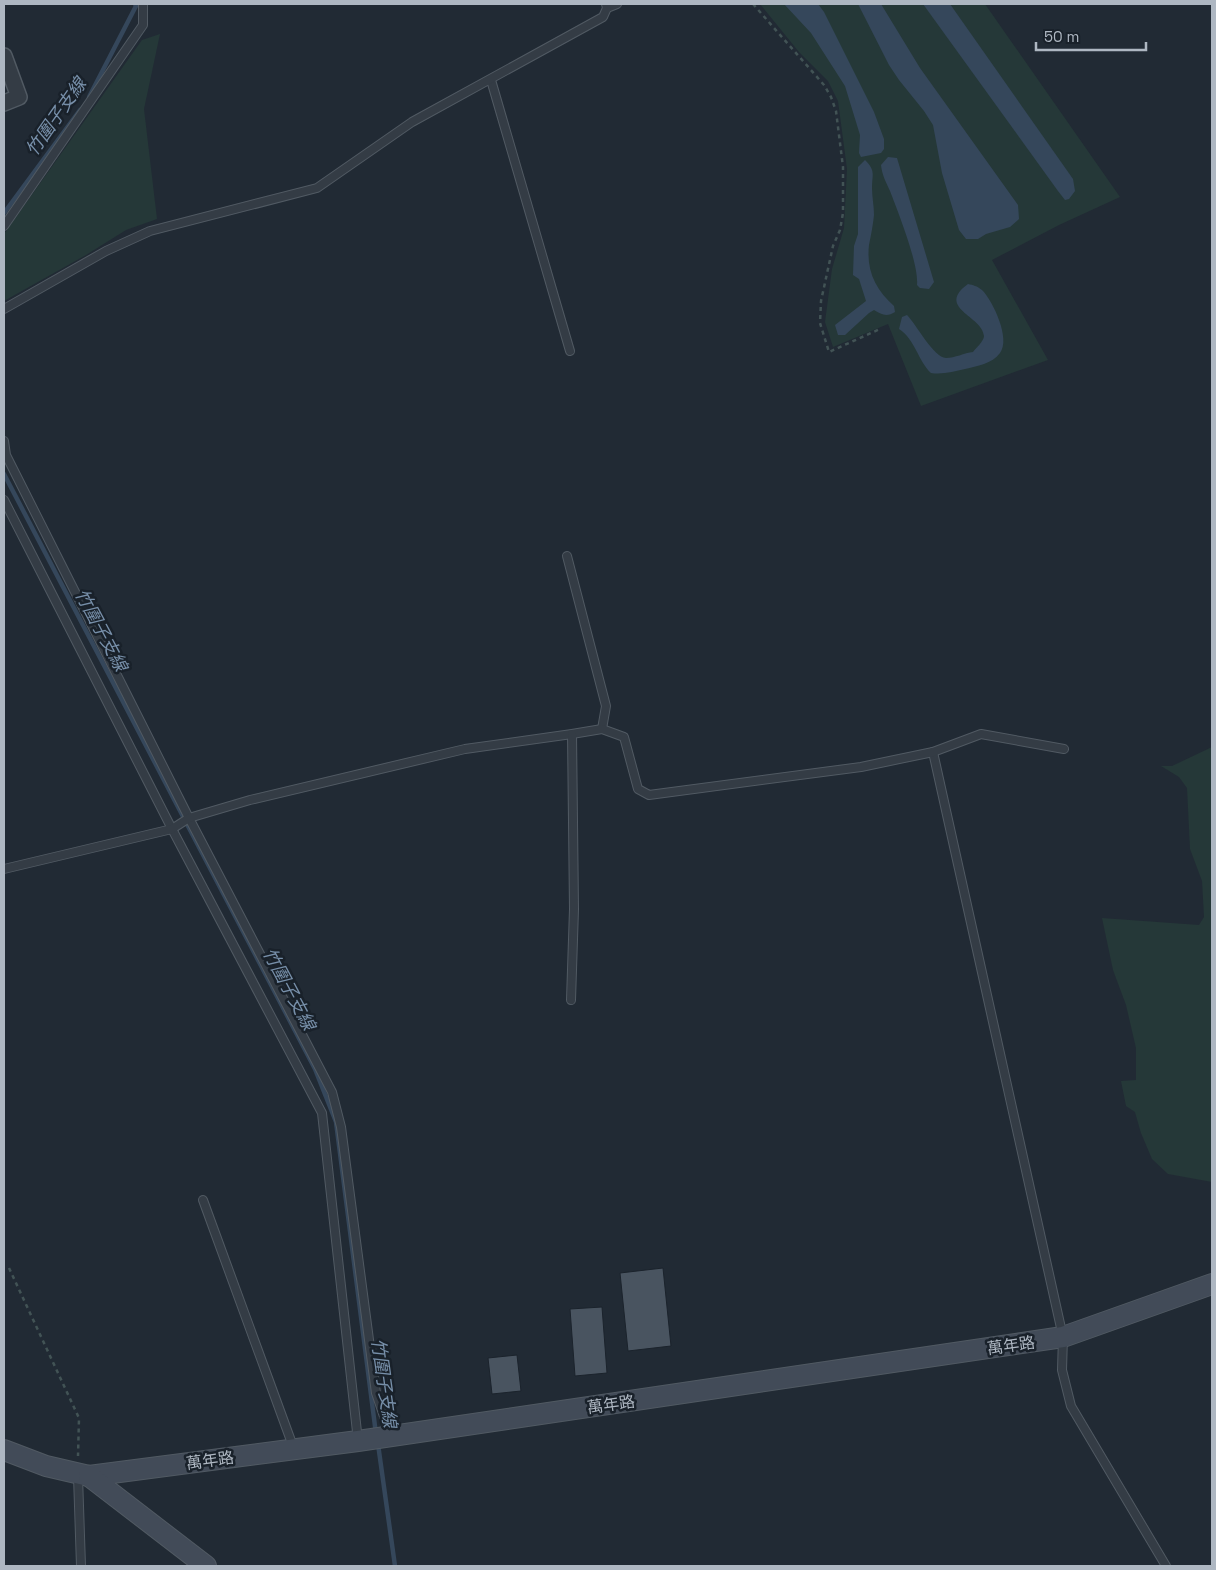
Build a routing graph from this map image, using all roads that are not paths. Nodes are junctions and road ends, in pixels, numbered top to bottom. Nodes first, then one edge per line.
1 (143, 4) edge
2 (617, 4) edge
3 (607, 6) edge
4 (4, 56) edge
5 (491, 80) junction
6 (4, 103) edge
7 (4, 226) edge
8 (4, 309) edge
9 (570, 351) dead end
10 (4, 440) edge
11 (4, 500) edge
12 (567, 556) dead end
13 (602, 729) junction
14 (572, 734) junction
15 (1064, 749) dead end
16 (933, 752) junction
17 (189, 818) junction
18 (172, 829) junction
19 (4, 869) edge
20 (570, 1000) dead end
21 (203, 1200) dead end
22 (1212, 1284) edge
23 (1062, 1337) junction
24 (391, 1436) junction
25 (358, 1441) junction
26 (294, 1449) junction
27 (4, 1451) edge
28 (84, 1475) junction
29 (81, 1566) edge
30 (206, 1566) edge
31 (1166, 1566) edge

1 - 7 lane
2 - 3 lane
3 - 5 lane
4 - 6 street
5 - 8 lane
5 - 9 lane
10 - 17 lane
11 - 18 lane
12 - 13 lane
13 - 14 lane
13 - 16 lane
14 - 17 lane
14 - 20 lane
15 - 16 lane
16 - 23 lane
17 - 18 lane
17 - 24 lane
18 - 19 lane
18 - 25 lane
21 - 26 lane
22 - 23 street, 萬年路
23 - 24 street, 萬年路
23 - 31 lane
24 - 25 street, 萬年路
25 - 26 street, 萬年路
26 - 28 street, 萬年路
27 - 28 street, 萬年路
28 - 29 lane
28 - 30 street

